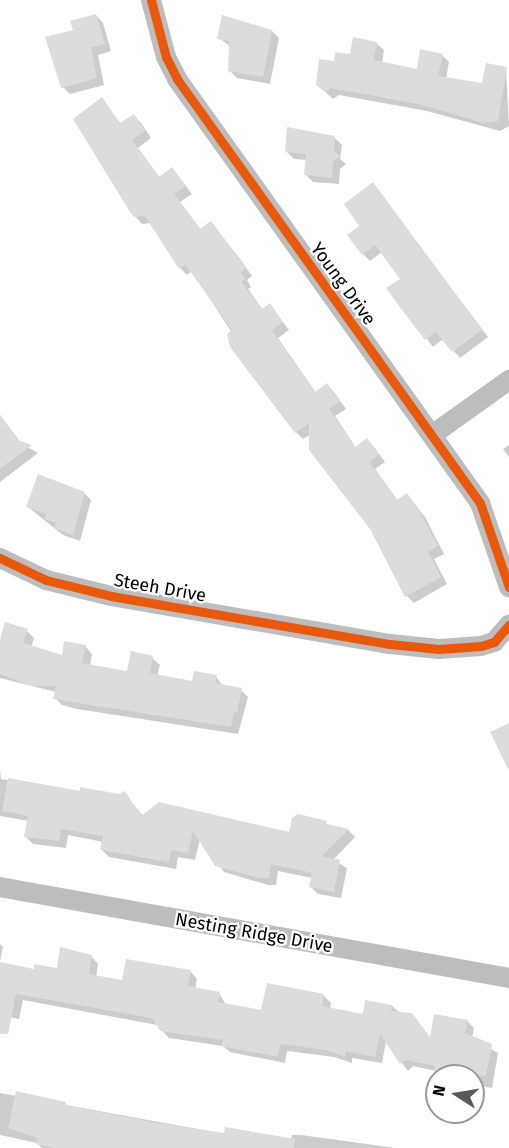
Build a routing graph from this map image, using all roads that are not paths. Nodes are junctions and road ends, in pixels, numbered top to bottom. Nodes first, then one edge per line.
1 (151, 0) edge
2 (509, 380) edge
3 (432, 435) junction
4 (0, 558) edge
5 (509, 587) edge
6 (509, 625) edge
7 (0, 887) edge
8 (509, 978) edge

1 - 3 street, Young Drive
2 - 3 street
3 - 5 street, Young Drive
4 - 6 street, Steeh Drive
7 - 8 street, Nesting Ridge Drive

